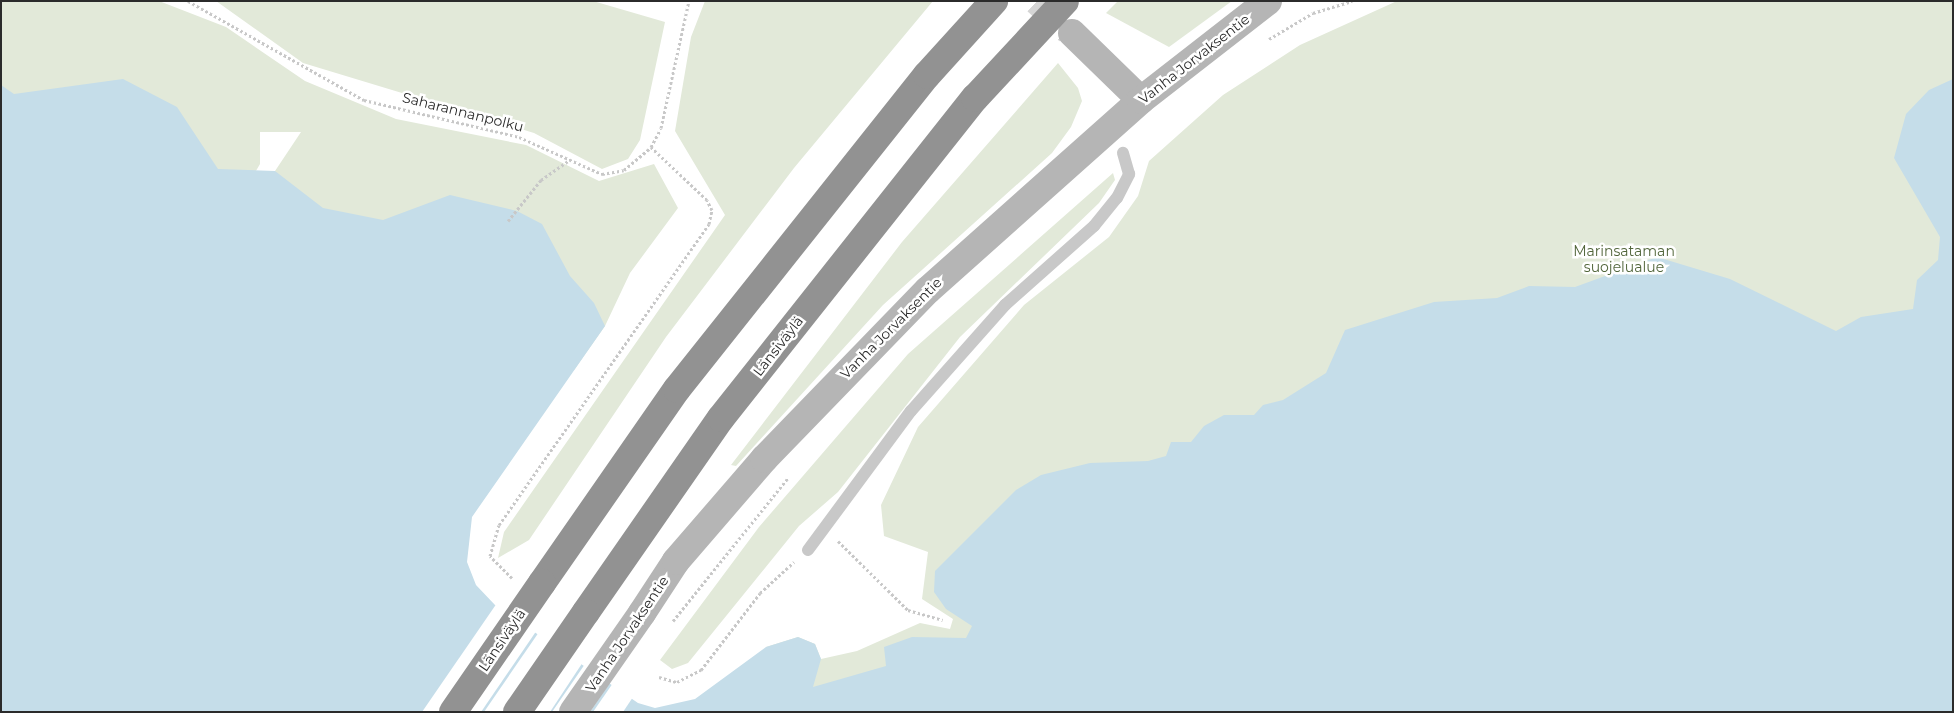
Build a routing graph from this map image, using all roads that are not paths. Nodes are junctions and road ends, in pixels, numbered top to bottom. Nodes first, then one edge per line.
1 (994, 1) edge
2 (1065, 1) edge
3 (1268, 1) edge
4 (1072, 33) tunnel mouth
5 (1141, 100) junction
6 (1123, 153) dead end
7 (808, 550) road end
8 (453, 712) edge
9 (517, 712) edge
10 (573, 712) edge

1 - 8 highway, Länsiväylä, bridge
2 - 9 highway, Länsiväylä, bridge
3 - 5 main road, Vanha Jorvaksentie
4 - 5 main road
5 - 10 main road, Vanha Jorvaksentie, bridge
6 - 7 lane

